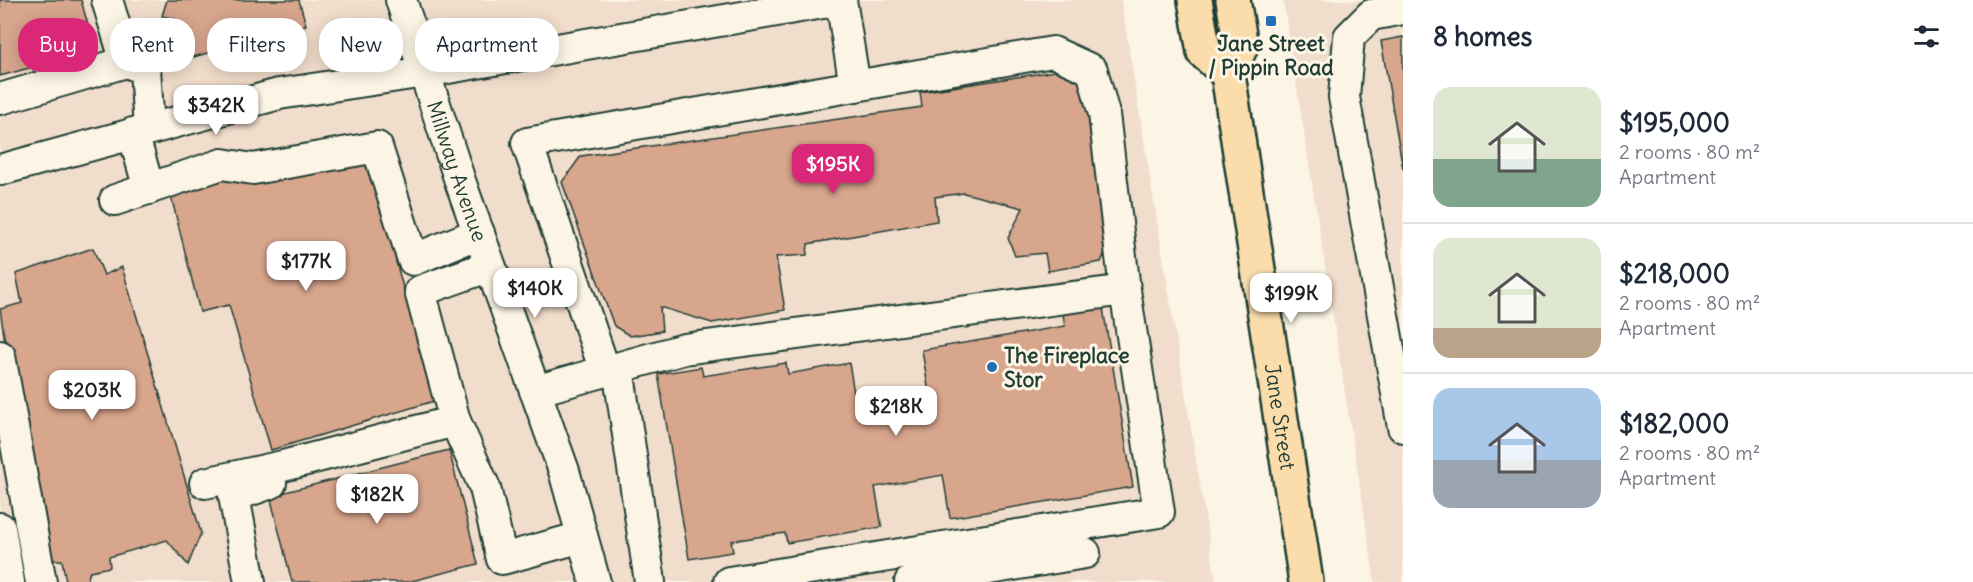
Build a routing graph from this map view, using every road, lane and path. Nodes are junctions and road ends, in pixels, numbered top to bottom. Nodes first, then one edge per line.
1 (107, 0) edge
2 (401, 0) edge
3 (841, 0) edge
4 (1195, 0) edge
5 (1233, 0) edge
6 (1403, 9) edge
7 (113, 18) edge
8 (415, 42) edge
9 (559, 49) edge
10 (110, 67) edge
11 (144, 72) edge
12 (425, 72) joint
13 (1228, 74) junction
14 (855, 87) junction
15 (0, 99) edge
16 (141, 130) junction
17 (0, 170) edge
18 (149, 189) junction
19 (115, 201) dead end
20 (479, 233) junction
21 (413, 260) junction
22 (490, 266) junction
23 (1125, 290) junction
24 (420, 291) junction
25 (0, 356) edge
26 (612, 369) junction
27 (535, 391) junction
28 (455, 421) junction
29 (1403, 425) edge
30 (284, 466) junction
31 (205, 483) dead end
32 (0, 528) edge
33 (582, 537) junction
34 (1085, 553) dead end
35 (506, 570) edge
36 (9, 582) edge
37 (41, 582) edge
38 (250, 582) edge
39 (595, 582) edge
40 (650, 582) edge
41 (729, 582) edge
42 (910, 582) edge
43 (1306, 582) edge

1 - 7 street
2 - 8 street, Millway Avenue
3 - 9 street
3 - 14 street
4 - 13 main road
5 - 13 main road
6 - 29 street
10 - 15 street
11 - 16 street
12 - 16 street
12 - 20 street, Millway Avenue
13 - 43 main road, Jane Street
14 - 23 street
14 - 26 street
16 - 17 street
16 - 18 street
18 - 19 street
18 - 21 street
20 - 21 street
20 - 22 street, Millway Avenue
21 - 24 street
22 - 24 street
22 - 27 street, Millway Avenue
23 - 26 street
23 - 41 street
24 - 28 street
25 - 37 street
26 - 27 street
26 - 40 street
27 - 33 street, Millway Avenue
28 - 30 street
28 - 35 street
30 - 31 street
30 - 38 street
32 - 36 street
33 - 35 street
33 - 39 street, Millway Avenue
34 - 42 street

